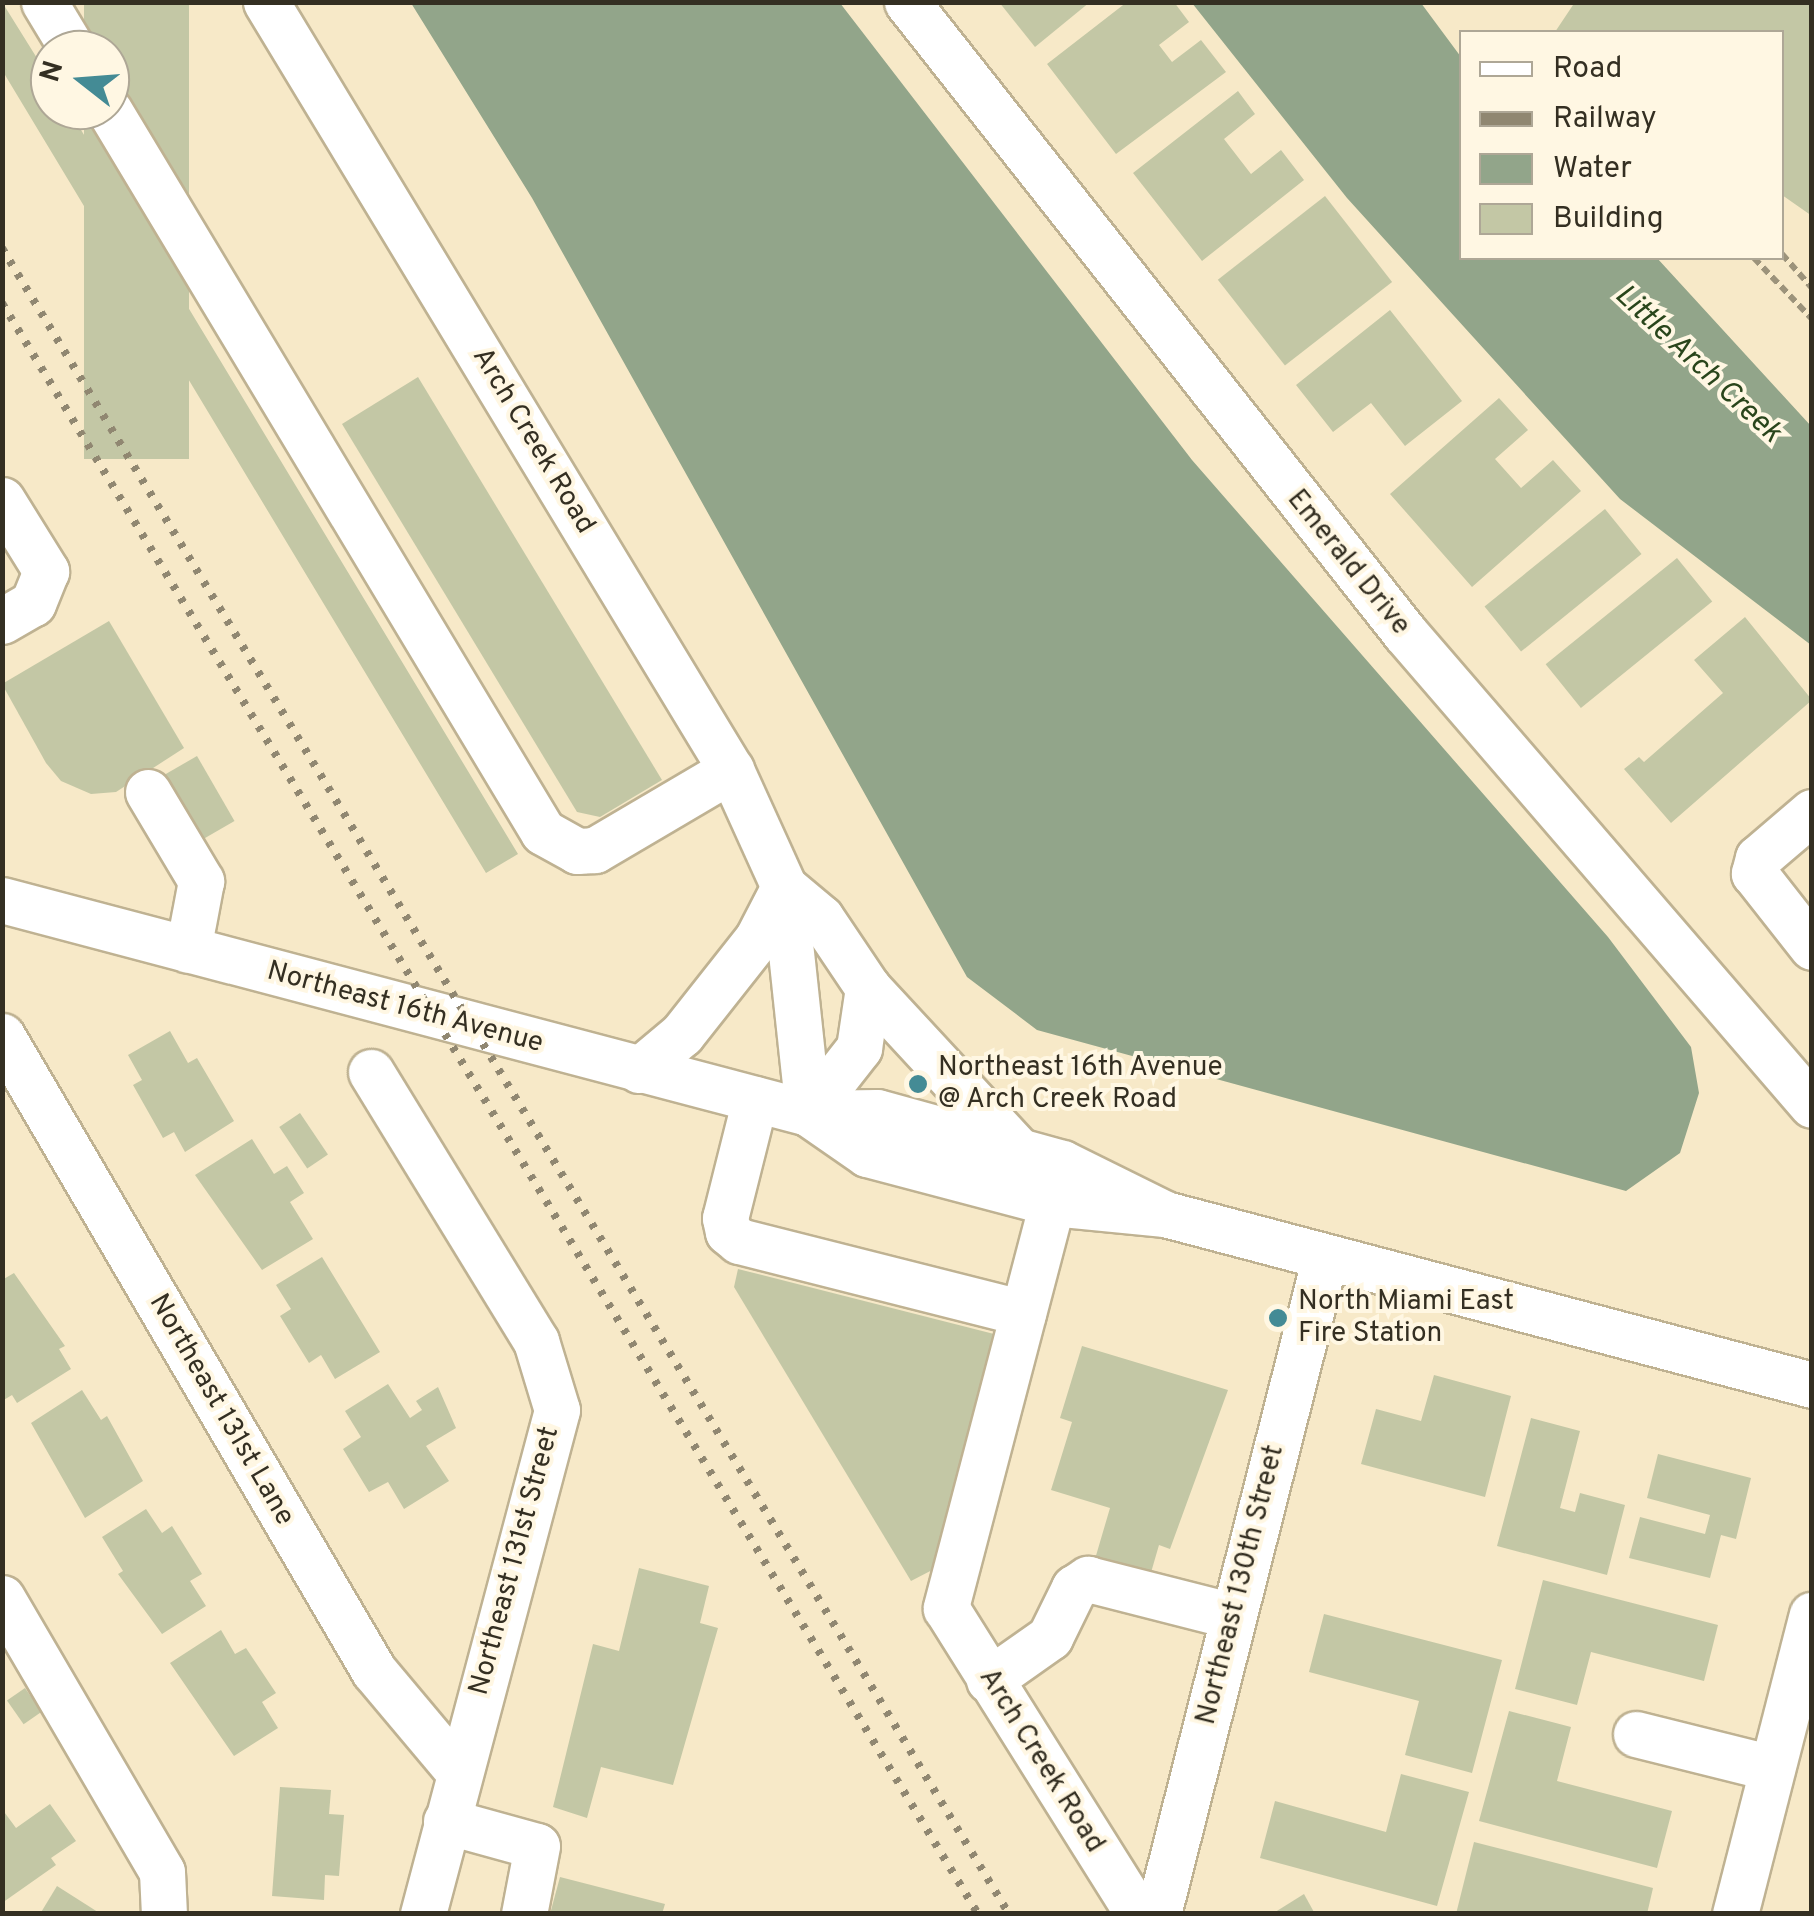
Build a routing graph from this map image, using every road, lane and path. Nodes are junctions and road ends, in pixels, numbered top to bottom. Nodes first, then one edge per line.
1 (44, 2) edge
2 (266, 2) edge
3 (906, 2) edge
4 (60, 30) edge
5 (121, 130) edge
6 (1784, 256) edge
7 (1756, 260) edge
8 (1812, 288) edge
9 (1812, 320) edge
10 (2, 500) edge
11 (2, 622) edge
12 (731, 770) junction
13 (148, 792) dead end
14 (1812, 812) edge
15 (784, 887) junction
16 (2, 900) edge
17 (1812, 947) edge
18 (188, 950) junction
19 (868, 988) junction
20 (2, 1036) edge
21 (639, 1070) junction
22 (371, 1072) dead end
23 (755, 1099) junction
24 (1812, 1106) edge
25 (808, 1113) junction
26 (1020, 1152) junction
27 (1052, 1203) junction
28 (1165, 1214) junction
29 (1326, 1257) junction
30 (1023, 1313) junction
31 (1812, 1386) edge
32 (2, 1598) edge
33 (1812, 1615) edge
34 (1234, 1616) junction
35 (989, 1680) junction
36 (1636, 1734) dead end
37 (1772, 1768) junction
38 (458, 1771) junction
39 (446, 1820) junction
40 (164, 1914) edge
41 (422, 1914) edge
42 (524, 1914) edge
43 (1138, 1914) edge
44 (1158, 1914) edge
45 (1735, 1914) edge

1 - 4 street
2 - 12 street, Arch Creek Road
3 - 24 street, Emerald Drive
5 - 12 street
6 - 8 path
7 - 9 path
10 - 11 street
12 - 15 street, Arch Creek Road
13 - 18 street
14 - 17 street
15 - 19 street, Arch Creek Road
15 - 21 street
15 - 25 street, Arch Creek Road
16 - 18 street, Northeast 16th Avenue
18 - 21 street, Northeast 16th Avenue
19 - 25 street
19 - 26 street, Arch Creek Road
20 - 38 street, Northeast 131st Lane
21 - 23 street, Northeast 16th Avenue
22 - 38 street, Northeast 131st Street
23 - 25 street, Northeast 16th Avenue
23 - 30 street
25 - 26 street, Northeast 16th Avenue
25 - 27 street, Northeast 16th Avenue
26 - 28 street, Northeast 16th Avenue
27 - 28 street, Northeast 16th Avenue
27 - 30 street
28 - 29 street, Northeast 16th Avenue
29 - 31 street, Northeast 16th Avenue
29 - 34 street, Northeast 130th Street
30 - 35 street, Arch Creek Road
32 - 40 street
33 - 37 street
34 - 35 street
34 - 44 street, Northeast 130th Street
35 - 43 street, Arch Creek Road
36 - 37 street
37 - 45 street
38 - 39 street, Northeast 131st Street
39 - 41 street, Northeast 131st Street
39 - 42 street

